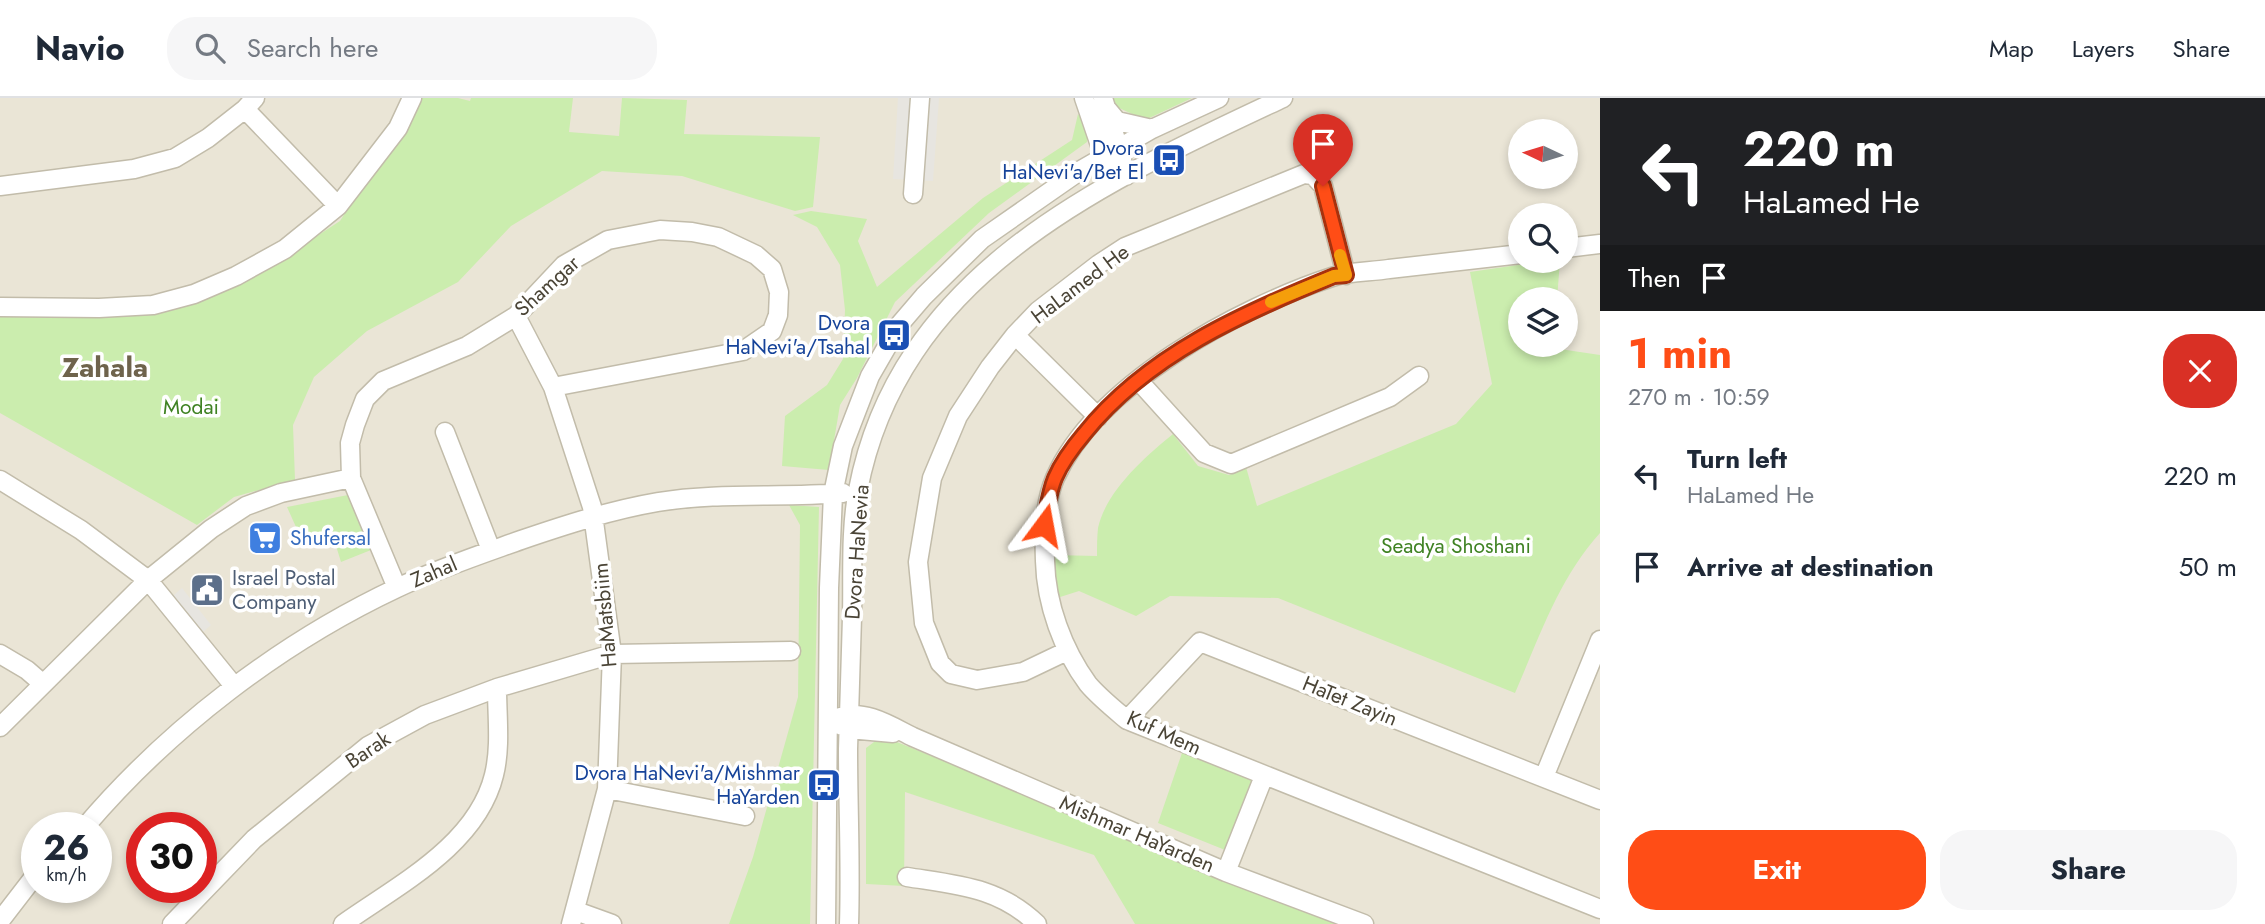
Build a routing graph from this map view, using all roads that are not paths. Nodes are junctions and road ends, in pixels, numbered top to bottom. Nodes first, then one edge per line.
1 (412, 98) edge
2 (920, 98) edge
3 (1084, 98) edge
4 (1219, 98) edge
5 (1283, 98) edge
6 (1105, 103) edge
7 (250, 104) edge
8 (1152, 129) junction
9 (1111, 153) junction
10 (1126, 176) junction
11 (0, 186) edge
12 (913, 194) dead end
13 (338, 206) junction
14 (1600, 244) edge
15 (1578, 247) edge
16 (1508, 256) edge
17 (1346, 275) junction
18 (0, 307) edge
19 (516, 316) junction
20 (1015, 335) junction
21 (1419, 376) dead end
22 (1138, 380) junction
23 (554, 387) junction
24 (1098, 417) junction
25 (445, 432) dead end
26 (351, 478) junction
27 (0, 480) edge
28 (834, 489) junction
29 (858, 489) junction
30 (593, 512) junction
31 (489, 546) junction
32 (148, 580) junction
33 (395, 583) junction
34 (1600, 640) edge
35 (791, 651) dead end
36 (1067, 651) junction
37 (0, 654) edge
38 (612, 654) junction
39 (231, 682) junction
40 (42, 683) junction
41 (497, 688) junction
42 (828, 720) junction
43 (1127, 720) junction
44 (849, 722) junction
45 (0, 727) edge
46 (1265, 776) junction
47 (1544, 777) junction
48 (607, 789) junction
49 (1600, 800) edge
50 (89, 812) edge
51 (100, 812) edge
52 (745, 816) dead end
53 (1226, 872) junction
54 (907, 877) dead end
55 (21, 893) edge
56 (24, 903) edge
57 (1600, 909) edge
58 (573, 918) edge
59 (0, 920) edge
60 (7, 924) edge
61 (172, 924) edge
62 (343, 924) edge
63 (612, 924) edge
64 (826, 924) edge
65 (849, 924) edge
66 (1037, 924) edge
67 (1364, 924) edge

1 - 13 street
2 - 12 street
3 - 9 street
4 - 8 street, Dvora HaNevia
5 - 10 street, Dvora HaNevia
6 - 8 street
6 - 9 street
7 - 11 street
7 - 13 street
8 - 9 street, Dvora HaNevia
9 - 10 street
9 - 28 street, Dvora HaNevia
10 - 29 street, Dvora HaNevia
13 - 18 street
14 - 15 street
16 - 17 street, Kuf Mem
17 - 20 street, HaLamed He
17 - 22 street, Kuf Mem
19 - 23 street, HaMatsbiim
19 - 23 street, Shamgar
19 - 26 street, Shamgar
20 - 24 street
20 - 36 street, HaLamed He
21 - 22 street
22 - 24 street, Kuf Mem
23 - 30 street, HaMatsbiim
24 - 36 street, Kuf Mem
25 - 31 street
26 - 32 street
26 - 33 street, Shamgar
27 - 32 street
28 - 29 street, Zahal
28 - 30 street, Zahal
28 - 42 street, Dvora HaNevia
29 - 44 street, Dvora HaNevia
30 - 31 street, Zahal
30 - 38 street, HaMatsbiim
31 - 33 street, Zahal
32 - 39 street
32 - 40 street
33 - 39 street, Zahal
34 - 47 street
35 - 38 street, Barak
36 - 43 street, Kuf Mem
37 - 40 street
38 - 41 street, Barak
38 - 48 street, HaMatsbiim
39 - 50 street, Zahal
39 - 51 street, Zahal
40 - 45 street
41 - 61 street, Barak
41 - 62 street
42 - 44 street, Mishmar HaYarden
42 - 64 street, Dvora HaNevia
43 - 46 street, Kuf Mem
43 - 47 street, HaTet Zayin
44 - 53 street, Mishmar HaYarden
44 - 65 street, Dvora HaNevia
46 - 53 street
46 - 57 street, Kuf Mem
47 - 49 street, HaTet Zayin
48 - 52 street
48 - 58 street, HaMatsbiim
53 - 67 street, Mishmar HaYarden
54 - 66 street
55 - 59 street
56 - 60 street
58 - 63 street

